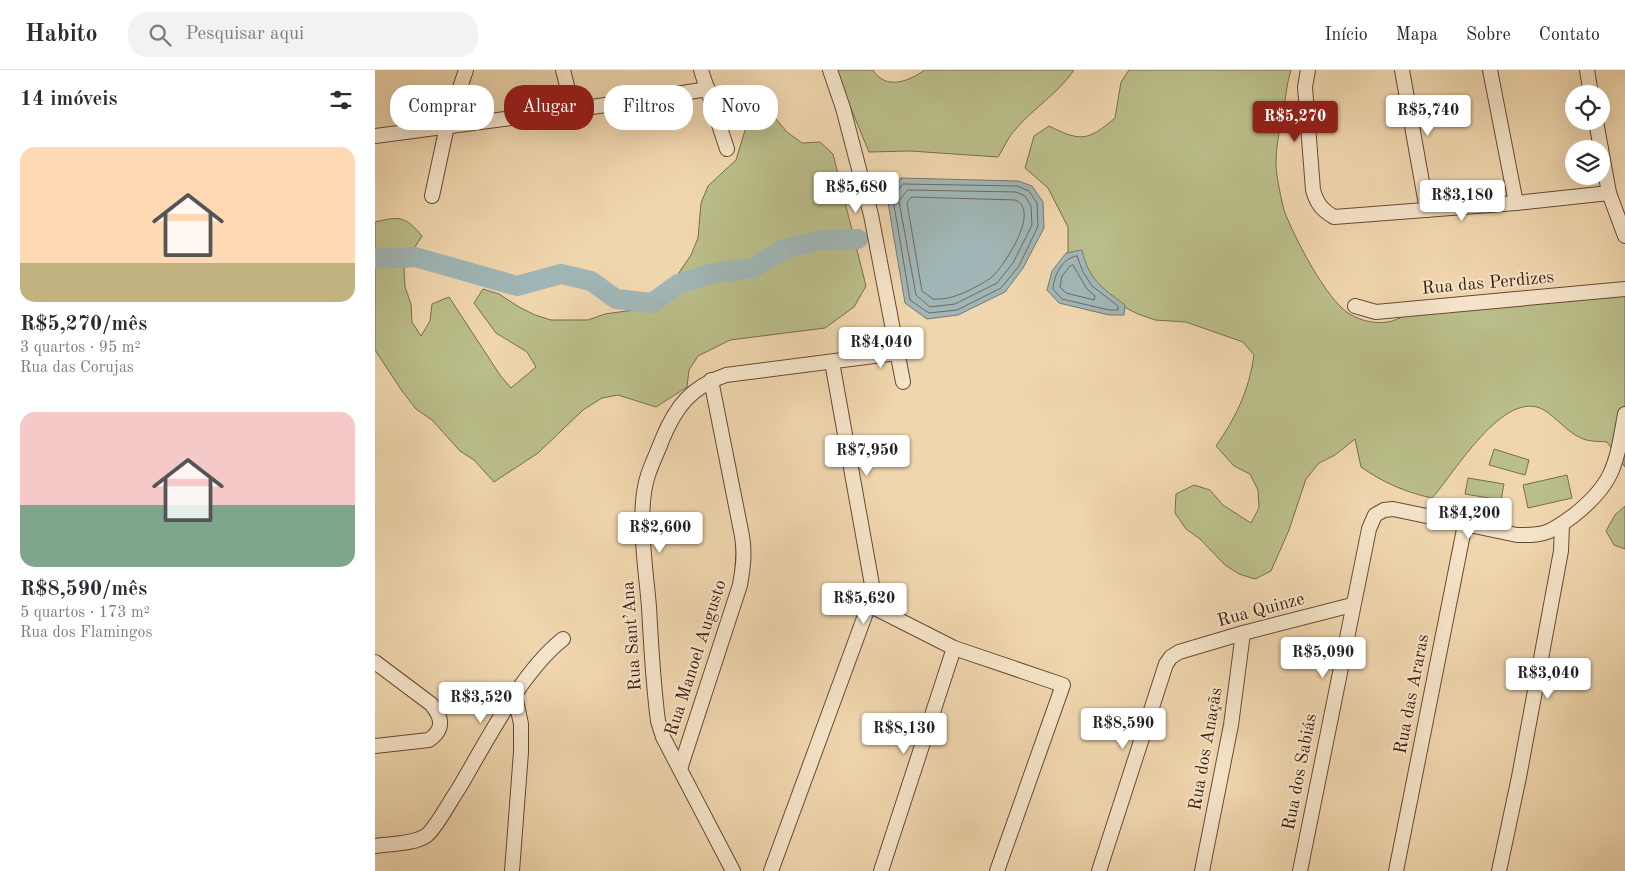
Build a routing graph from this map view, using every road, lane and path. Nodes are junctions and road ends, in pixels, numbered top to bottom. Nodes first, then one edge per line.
1 (466, 70) edge
2 (563, 70) edge
3 (701, 70) edge
4 (830, 70) edge
5 (1308, 70) edge
6 (1402, 70) edge
7 (1490, 70) edge
8 (1587, 70) edge
9 (461, 85) edge
10 (567, 85) edge
11 (707, 85) edge
12 (1590, 85) edge
13 (703, 90) edge
14 (594, 107) edge
15 (418, 130) edge
16 (446, 130) edge
17 (721, 130) edge
18 (375, 136) edge
19 (727, 149) dead end
20 (1608, 185) edge
21 (1609, 193) junction
22 (433, 196) dead end
23 (1516, 203) junction
24 (1427, 210) junction
25 (1625, 236) edge
26 (1625, 289) edge
27 (1355, 306) dead end
28 (897, 353) junction
29 (832, 362) junction
30 (711, 380) junction
31 (903, 382) dead end
32 (1625, 414) edge
33 (1465, 524) junction
34 (1556, 528) junction
35 (873, 605) junction
36 (1352, 605) junction
37 (1243, 633) junction
38 (563, 639) dead end
39 (954, 648) junction
40 (375, 662) edge
41 (515, 696) junction
42 (375, 746) edge
43 (680, 769) junction
44 (375, 846) edge
45 (512, 871) edge
46 (733, 871) edge
47 (771, 871) edge
48 (881, 871) edge
49 (997, 871) edge
50 (1099, 871) edge
51 (1202, 871) edge
52 (1300, 871) edge
53 (1396, 871) edge
54 (1499, 871) edge

1 - 9 street
2 - 10 street
3 - 11 street
4 - 28 street
5 - 24 street
6 - 24 street
7 - 23 street
8 - 12 street
13 - 14 street
15 - 18 street
16 - 22 street
17 - 19 street
20 - 21 street
21 - 23 street
21 - 25 street
23 - 24 street
26 - 27 street, Rua das Perdizes
28 - 29 street, Rua Sant’Ana
28 - 31 street
29 - 30 street, Rua Sant’Ana
29 - 35 street
30 - 43 street, Rua Manoel Augusto
30 - 43 street, Rua Sant’Ana
32 - 34 street
33 - 34 street
33 - 36 street, Rua dos Sabiás
33 - 53 street, Rua das Araras
34 - 54 street
35 - 39 street
35 - 47 street
36 - 37 street, Rua Quinze
36 - 52 street, Rua dos Sabiás
37 - 50 street, Rua Quinze
37 - 51 street, Rua dos Anaçãs
38 - 41 street
39 - 48 street
39 - 49 street
40 - 42 street
41 - 44 street
41 - 45 street
43 - 46 street, Rua Sant’Ana

